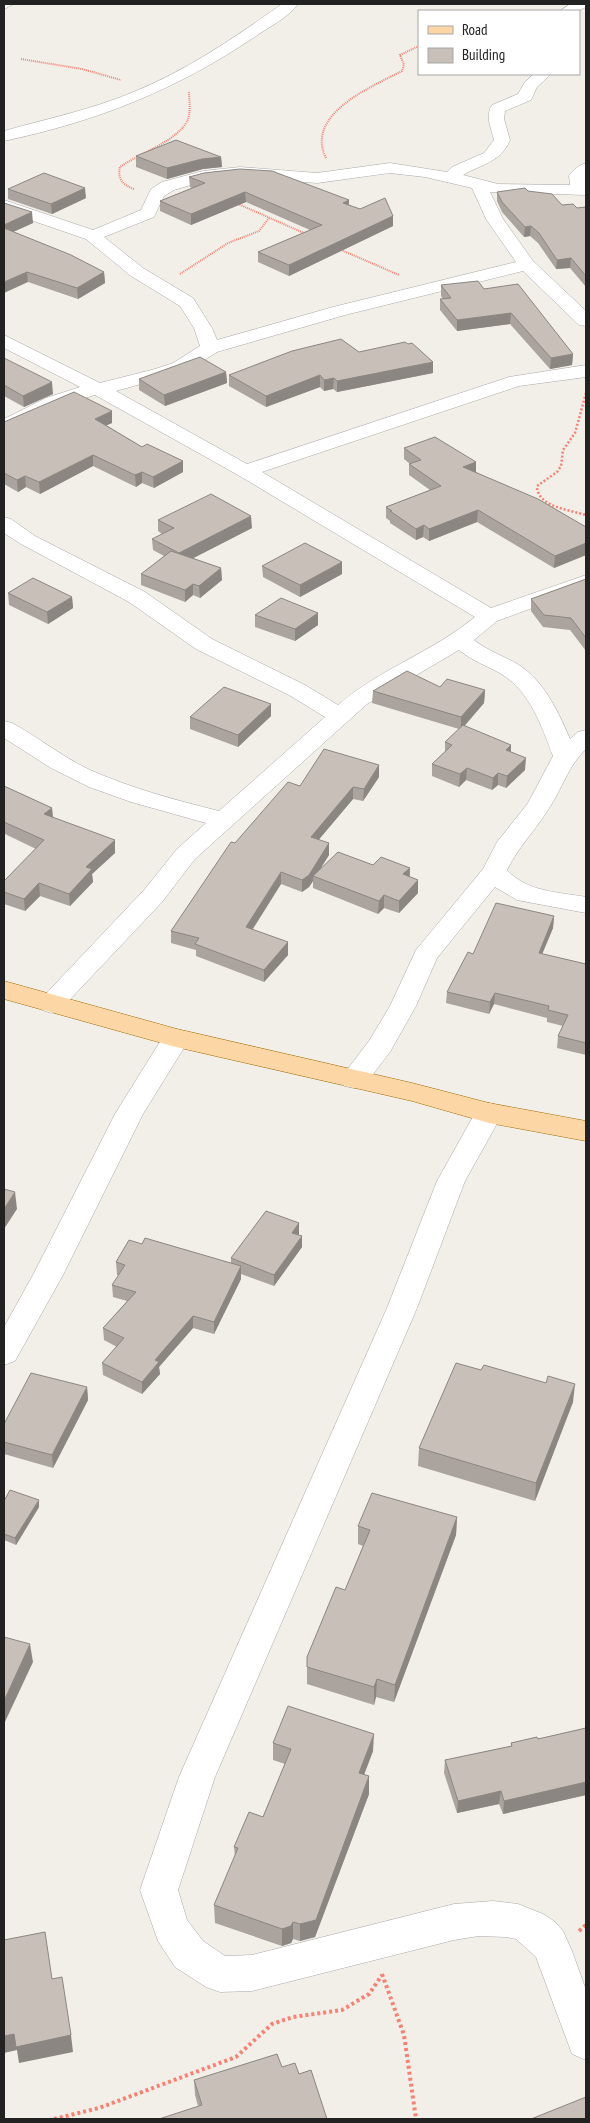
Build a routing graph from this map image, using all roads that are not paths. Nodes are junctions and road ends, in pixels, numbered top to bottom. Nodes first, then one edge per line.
1 (291, 4) edge
2 (581, 4) edge
3 (569, 10) edge
4 (542, 75) edge
5 (4, 136) edge
6 (586, 168) edge
7 (456, 180) junction
8 (479, 186) junction
9 (582, 190) edge
10 (4, 204) edge
11 (94, 236) junction
12 (527, 265) junction
13 (586, 321) edge
14 (4, 342) edge
15 (210, 348) junction
16 (586, 370) edge
17 (98, 389) junction
18 (4, 427) edge
19 (245, 471) junction
20 (4, 523) edge
21 (586, 581) edge
22 (489, 616) junction
23 (461, 640) junction
24 (339, 716) junction
25 (4, 728) edge
26 (586, 737) edge
27 (565, 756) junction
28 (223, 820) junction
29 (494, 871) junction
30 (586, 905) edge
31 (4, 990) edge
32 (51, 1004) junction
33 (176, 1038) junction
34 (354, 1079) junction
35 (489, 1112) junction
36 (586, 1132) edge
37 (4, 1353) edge
38 (586, 2041) edge

1 - 5 street
2 - 3 street
4 - 7 street
6 - 9 street
7 - 8 street
7 - 11 street
8 - 9 street
8 - 12 street
10 - 11 street
11 - 15 street
12 - 13 street
12 - 15 street
14 - 17 street
15 - 17 street
16 - 19 street
17 - 18 street
17 - 19 street
19 - 22 street
20 - 24 street
21 - 22 street
22 - 23 street
23 - 24 street
23 - 27 street
24 - 28 street
25 - 28 street
26 - 27 street
27 - 29 street
28 - 32 street
29 - 30 street
29 - 34 street
31 - 32 main road
32 - 33 main road
33 - 34 main road
33 - 37 street
34 - 35 main road
35 - 36 main road
35 - 38 street

